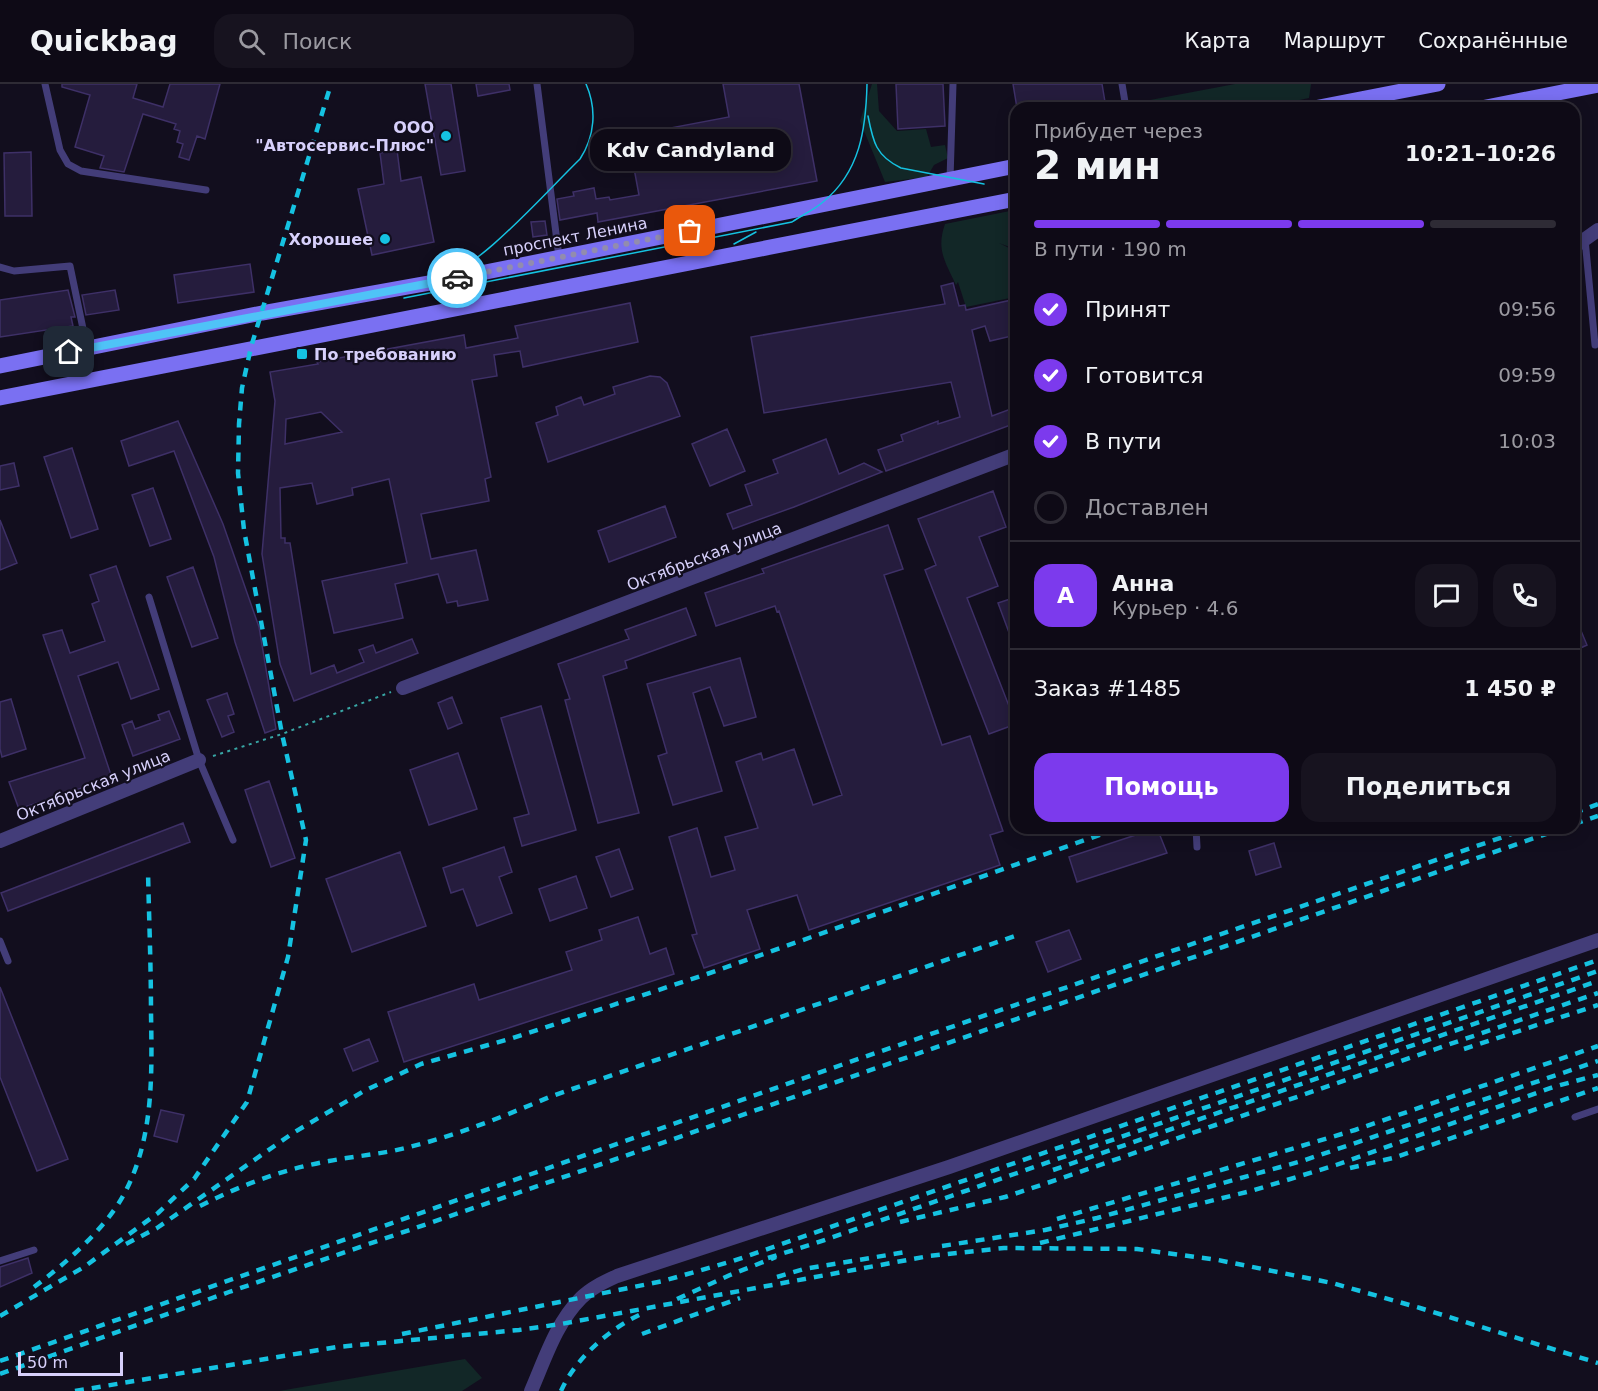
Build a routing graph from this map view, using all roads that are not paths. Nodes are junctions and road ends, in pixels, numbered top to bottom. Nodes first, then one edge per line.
1 (45, 84) edge
2 (537, 84) edge
3 (954, 84) edge
4 (1122, 84) edge
5 (1438, 84) edge
6 (1598, 85) edge
7 (1125, 102) edge
8 (1345, 102) edge
9 (1512, 102) edge
10 (1010, 167) edge
11 (950, 179) junction
12 (206, 190) dead end
13 (1010, 200) edge
14 (1598, 230) edge
15 (1580, 242) edge
16 (1580, 249) edge
17 (559, 257) junction
18 (0, 267) edge
19 (1595, 345) dead end
20 (87, 348) junction
21 (0, 366) edge
22 (0, 398) edge
23 (1010, 456) edge
24 (149, 597) dead end
25 (403, 688) road end
26 (199, 760) junction
27 (1196, 834) edge
28 (233, 840) dead end
29 (0, 841) edge
30 (1197, 847) dead end
31 (1598, 940) edge
32 (0, 941) edge
33 (8, 961) dead end
34 (1598, 1109) edge
35 (1575, 1117) dead end
36 (34, 1250) dead end
37 (0, 1261) edge
38 (531, 1391) edge

1 - 12 lane
2 - 17 lane
3 - 11 lane
4 - 7 lane
5 - 8 main road
6 - 9 main road
10 - 11 main road, проспект Ленина
11 - 17 main road, проспект Ленина
13 - 22 main road
14 - 15 street
16 - 19 lane
17 - 20 main road, проспект Ленина
18 - 20 lane
20 - 21 main road, проспект Ленина
23 - 25 street, Октябрьская улица
24 - 26 lane
26 - 28 lane
26 - 29 street, Октябрьская улица
27 - 30 lane
31 - 38 street
32 - 33 lane
34 - 35 lane
36 - 37 lane

